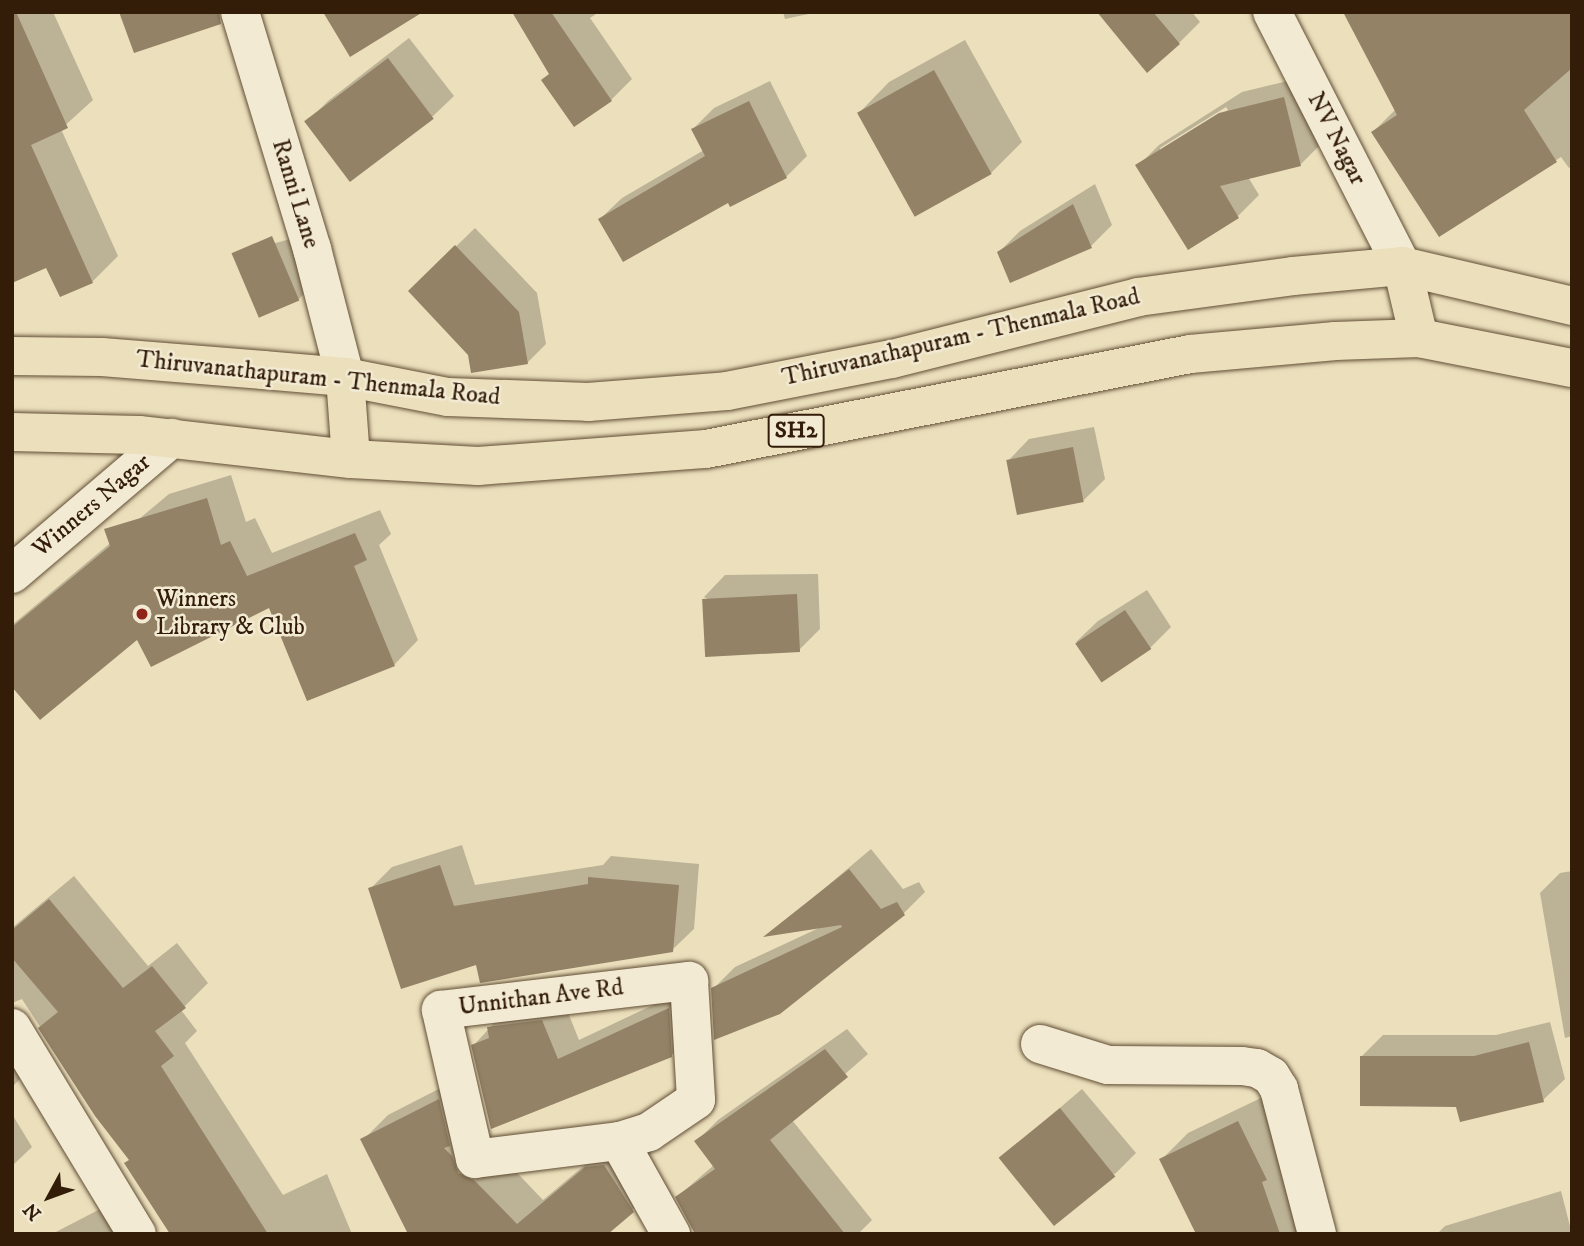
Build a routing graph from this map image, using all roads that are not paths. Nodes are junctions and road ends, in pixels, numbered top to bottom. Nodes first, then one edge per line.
1 (240, 12) edge
2 (1272, 12) edge
3 (1402, 266) junction
4 (1572, 306) edge
5 (1419, 338) junction
6 (12, 356) edge
7 (1572, 368) edge
8 (345, 377) junction
9 (12, 432) edge
10 (172, 438) junction
11 (351, 459) junction
12 (12, 574) edge
13 (12, 1028) edge
14 (1040, 1044) dead end
15 (619, 1141) junction
16 (137, 1234) edge
17 (671, 1234) edge
18 (1317, 1234) edge

1 - 8 street, Ranni Lane
2 - 3 street, NV Nagar
3 - 4 main road, Thiruvanathapuram - Thenmala Road
3 - 5 main road
3 - 8 main road, Thiruvanathapuram - Thenmala Road
5 - 7 main road, SH2
5 - 11 main road, SH2
6 - 8 main road, Thiruvanathapuram - Thenmala Road
8 - 11 main road
9 - 10 main road, SH2
10 - 11 main road, SH2
10 - 12 street, Winners Nagar
13 - 16 street
14 - 18 street
15 - 15 street, Unnithan Ave Rd
15 - 17 street

